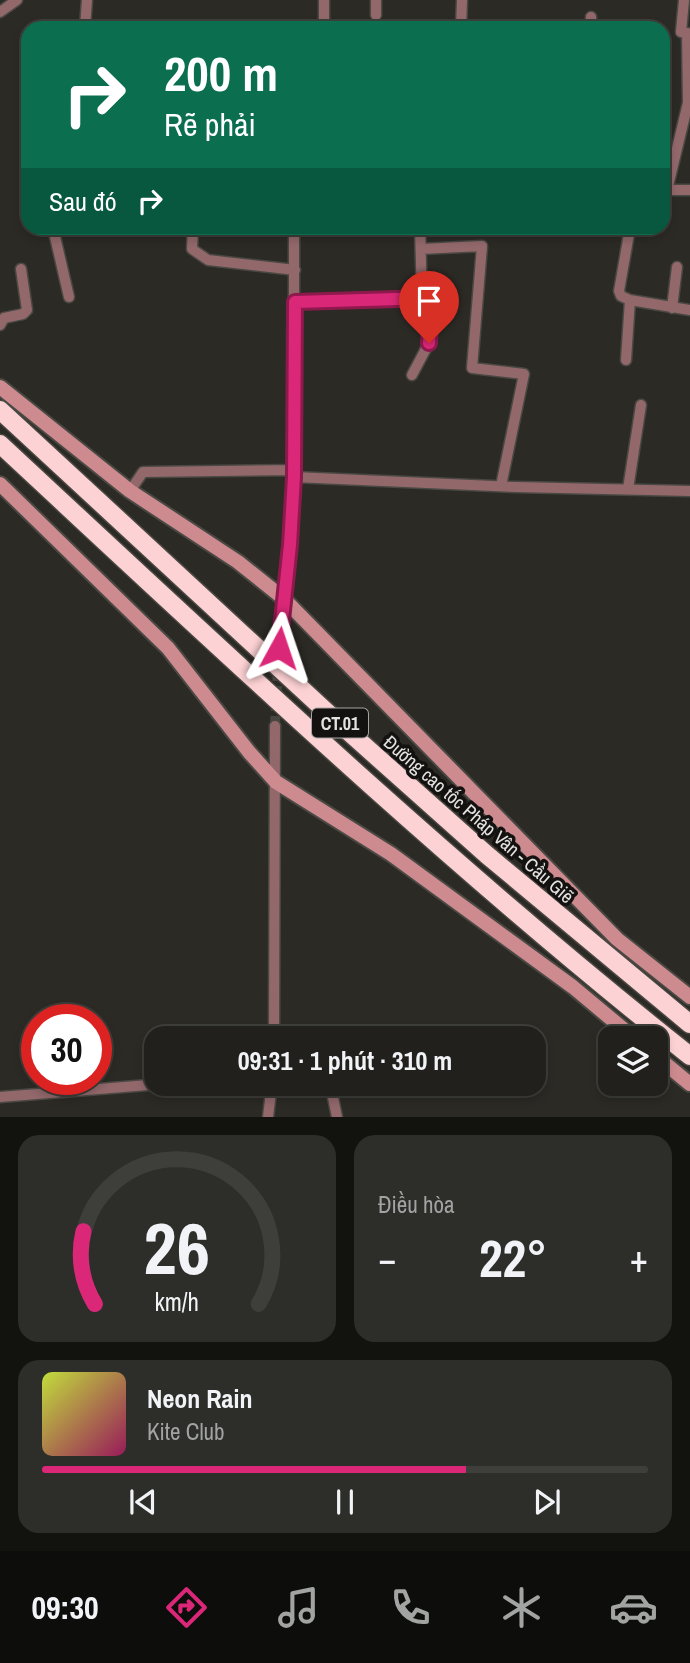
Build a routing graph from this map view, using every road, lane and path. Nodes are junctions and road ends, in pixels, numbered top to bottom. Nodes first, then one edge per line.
1 (17, 0) edge
2 (87, 0) edge
3 (324, 0) edge
4 (376, 0) edge
5 (462, 0) edge
6 (684, 0) edge
7 (0, 12) edge
8 (376, 15) dead end
9 (86, 21) edge
10 (324, 21) edge
11 (461, 21) edge
12 (670, 171) edge
13 (670, 190) edge
14 (690, 190) edge
15 (55, 235) edge
16 (193, 235) edge
17 (294, 235) edge
18 (420, 235) edge
19 (629, 235) edge
20 (421, 249) junction
21 (677, 267) dead end
22 (21, 269) dead end
23 (295, 270) junction
24 (69, 297) dead end
25 (422, 299) junction
26 (629, 300) junction
27 (295, 302) junction
28 (672, 308) junction
29 (690, 310) edge
30 (0, 325) edge
31 (626, 359) dead end
32 (412, 375) dead end
33 (0, 387) edge
34 (641, 405) dead end
35 (0, 410) edge
36 (0, 444) edge
37 (294, 473) junction
38 (0, 484) edge
39 (501, 486) junction
40 (628, 489) junction
41 (130, 491) junction
42 (690, 491) edge
43 (283, 598) junction
44 (279, 648) tunnel mouth
45 (275, 726) tunnel mouth
46 (276, 782) junction
47 (690, 998) edge
48 (690, 1024) edge
49 (274, 1026) edge
50 (620, 1026) edge
51 (690, 1056) edge
52 (668, 1066) edge
53 (690, 1084) edge
54 (144, 1085) edge
55 (270, 1096) edge
56 (333, 1096) edge
57 (0, 1097) edge
58 (268, 1117) edge
59 (337, 1117) edge

1 - 7 street
2 - 9 street
3 - 10 street
4 - 8 street
5 - 11 street
6 - 12 street
13 - 14 street
15 - 24 street
16 - 23 street
17 - 23 street
18 - 20 street
19 - 26 street
20 - 25 street
20 - 39 street
21 - 28 street
22 - 30 street
23 - 27 street
25 - 27 street
25 - 32 street
26 - 28 street
26 - 31 street
27 - 37 street
28 - 29 street
33 - 41 street
34 - 40 street
35 - 48 highway, Đường cao tốc Pháp Vân - Cầu Giẽ / CT.01
36 - 51 highway, CT.01
37 - 39 street
37 - 41 street
37 - 43 street
38 - 46 street
39 - 40 street
40 - 42 street
41 - 43 street
43 - 44 street
43 - 47 street
45 - 46 street
46 - 49 street
46 - 50 street
52 - 53 street
54 - 57 street
55 - 58 street
56 - 59 street

